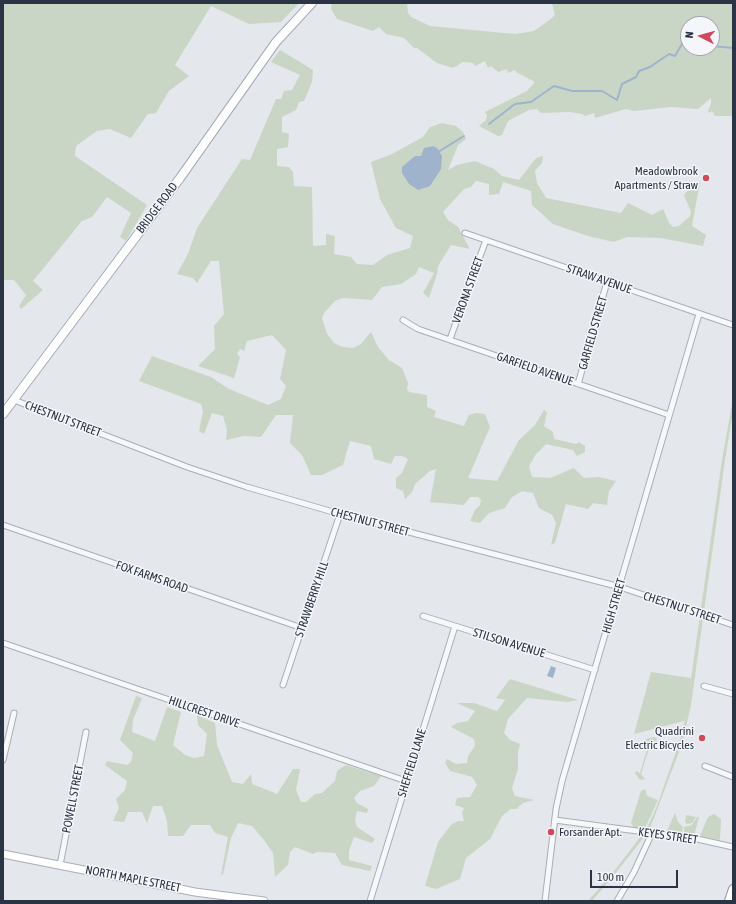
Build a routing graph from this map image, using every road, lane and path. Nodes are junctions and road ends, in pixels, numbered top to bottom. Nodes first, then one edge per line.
1 (312, 3) edge
2 (465, 233) dead end
3 (486, 240) junction
4 (608, 282) junction
5 (699, 314) junction
6 (403, 320) dead end
7 (733, 325) edge
8 (450, 339) junction
9 (578, 384) junction
10 (14, 400) junction
11 (3, 414) edge
12 (669, 415) junction
13 (340, 514) junction
14 (3, 525) edge
15 (620, 587) junction
16 (424, 616) dead end
17 (733, 625) edge
18 (455, 626) junction
19 (302, 628) junction
20 (3, 643) edge
21 (595, 670) junction
22 (283, 685) dead end
23 (704, 686) dead end
24 (733, 694) edge
25 (14, 713) dead end
26 (86, 732) dead end
27 (3, 760) edge
28 (704, 766) dead end
29 (733, 777) edge
30 (406, 781) junction
31 (554, 820) junction
32 (652, 833) junction
33 (733, 848) edge
34 (3, 854) edge
35 (60, 865) junction
36 (733, 889) edge
37 (264, 901) edge
38 (370, 901) edge
39 (545, 901) edge
40 (616, 901) edge
41 (729, 901) edge

1 - 10 main road, BRIDGE ROAD
2 - 3 street, STRAW AVENUE
3 - 4 street, STRAW AVENUE
3 - 8 street, VERONA STREET
4 - 5 street, STRAW AVENUE
4 - 9 street, GARFIELD STREET
5 - 7 street, STRAW AVENUE
5 - 12 street, HIGH STREET
6 - 8 street, GARFIELD AVENUE
8 - 9 street, GARFIELD AVENUE
9 - 12 street, GARFIELD AVENUE
10 - 11 main road, BRIDGE ROAD
10 - 13 street, CHESTNUT STREET
12 - 15 street, HIGH STREET
13 - 15 street, CHESTNUT STREET
13 - 19 street, STRAWBERRY HILL
14 - 19 street, FOX FARMS ROAD
15 - 17 street, CHESTNUT STREET
15 - 21 street, HIGH STREET
16 - 18 street, STILSON AVENUE
18 - 21 street, STILSON AVENUE
18 - 30 street, SHEFFIELD LANE
19 - 22 street, STRAWBERRY HILL
20 - 30 street, HILLCREST DRIVE
21 - 31 street, HIGH STREET
23 - 24 street
25 - 27 street
26 - 35 street, POWELL STREET
28 - 29 street
30 - 38 street, SHEFFIELD LANE
31 - 32 street, KEYES STREET
31 - 39 street, HIGH STREET
32 - 33 street, KEYES STREET
32 - 40 street
34 - 35 main road, NORTH MAPLE STREET
35 - 37 main road, NORTH MAPLE STREET
36 - 41 main road

